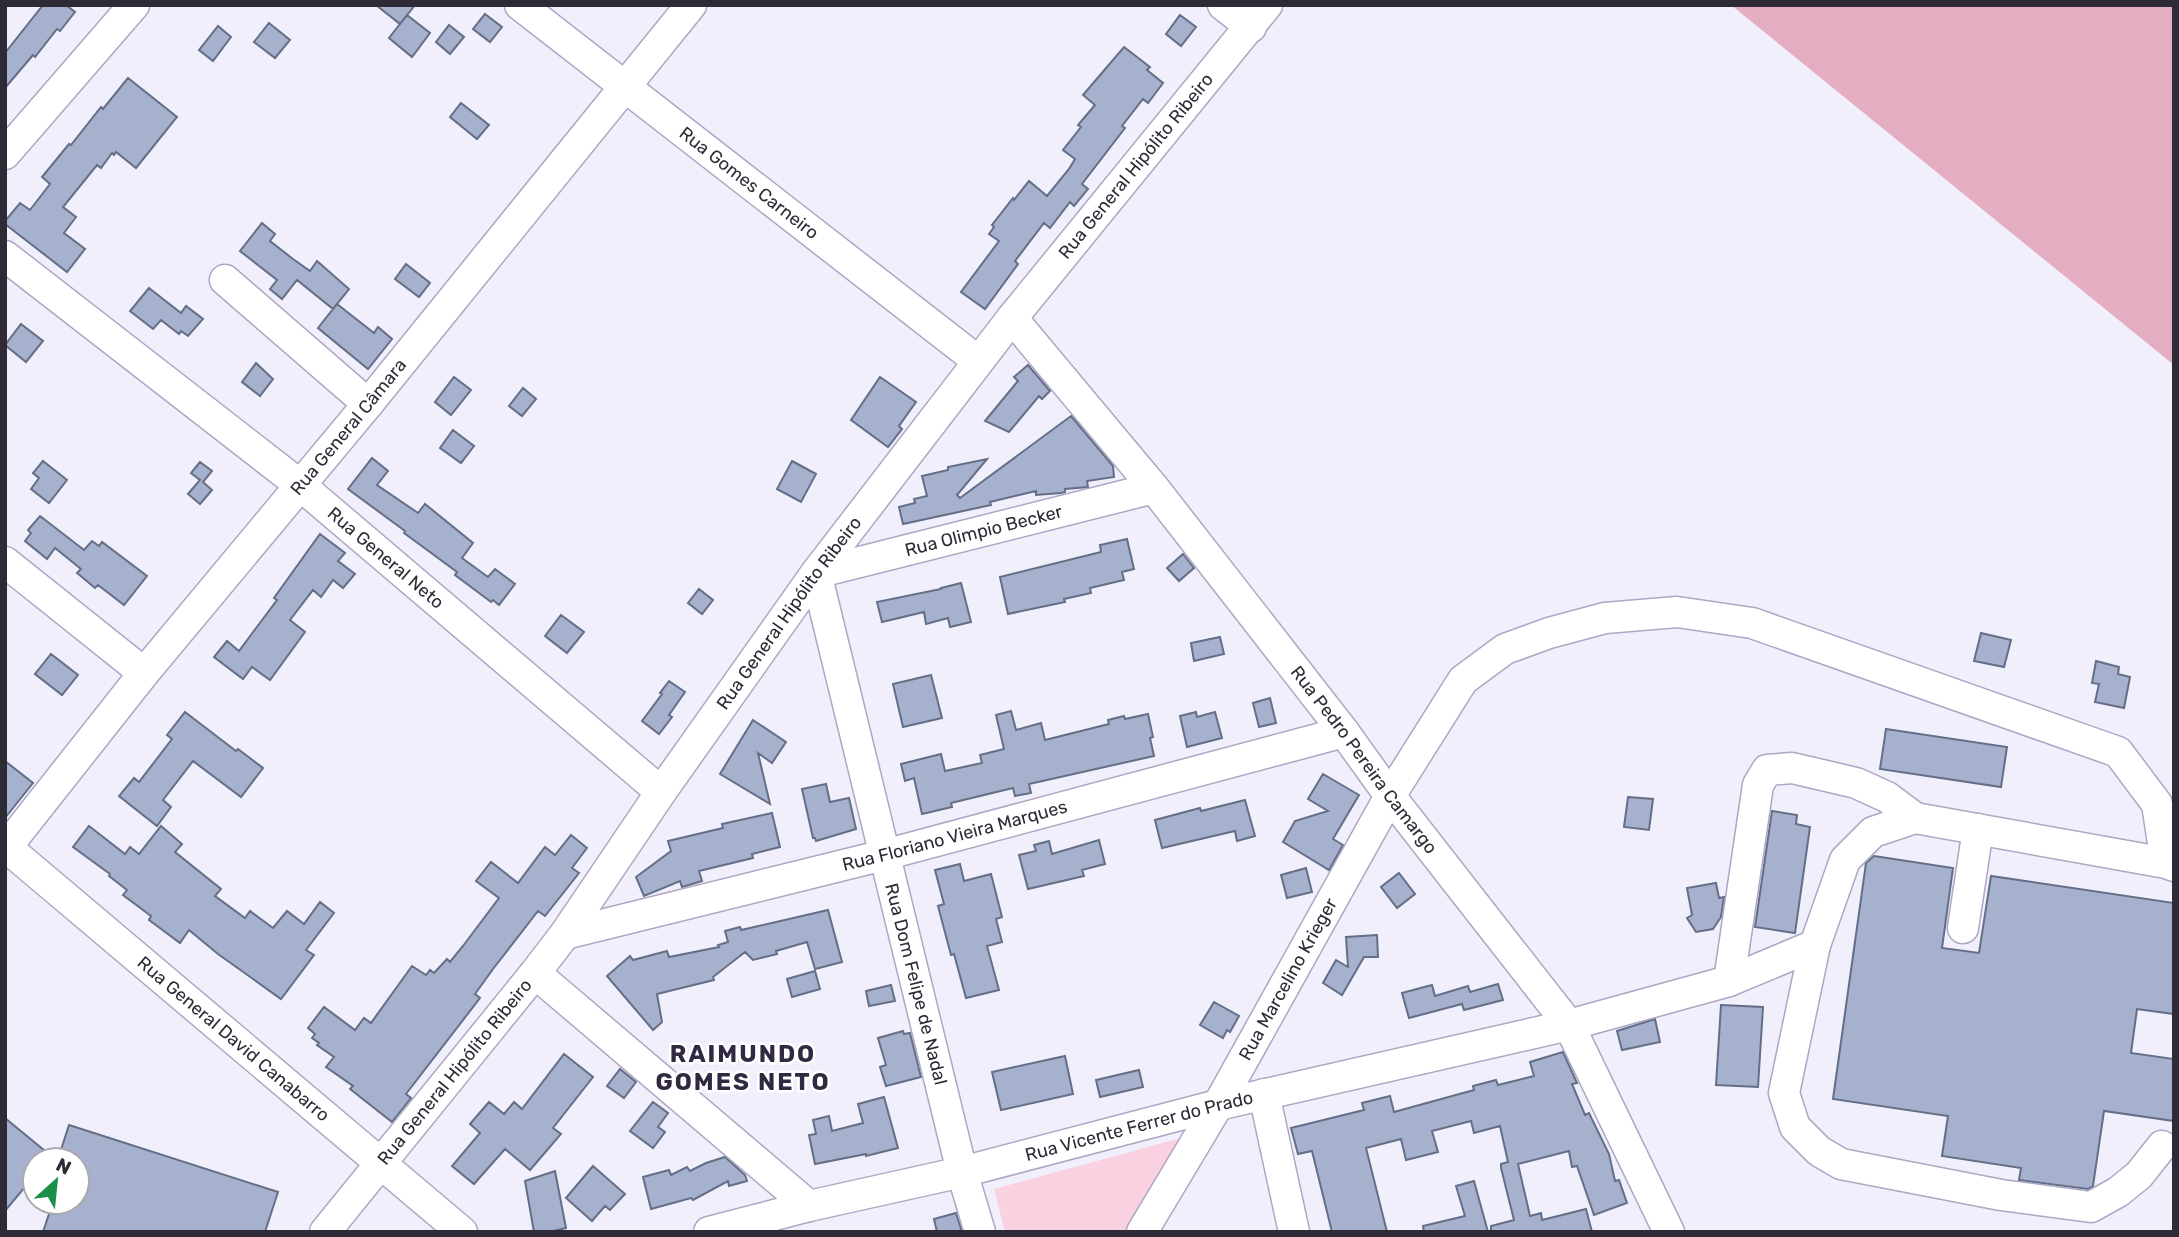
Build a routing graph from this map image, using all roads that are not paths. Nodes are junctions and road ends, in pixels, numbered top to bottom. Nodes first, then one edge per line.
1 (520, 5) edge
2 (691, 5) edge
3 (1223, 5) edge
4 (118, 11) edge
5 (1259, 16) edge
6 (626, 87) junction
7 (5, 154) edge
8 (5, 256) edge
9 (225, 280) dead end
10 (1012, 318) junction
11 (978, 360) junction
12 (368, 404) junction
13 (300, 485) junction
14 (1154, 488) junction
15 (5, 562) edge
16 (816, 573) junction
17 (144, 673) junction
18 (1344, 732) junction
19 (661, 792) junction
20 (1390, 796) junction
21 (1914, 818) junction
22 (1978, 829) junction
23 (6, 847) edge
24 (884, 855) junction
25 (2170, 864) edge
26 (1963, 928) dead end
27 (565, 934) junction
28 (1815, 945) junction
29 (535, 973) junction
30 (1729, 981) junction
31 (1569, 1025) junction
32 (1264, 1094) junction
33 (1218, 1105) junction
34 (2162, 1146) dead end
35 (381, 1163) junction
36 (962, 1172) junction
37 (809, 1206) junction
38 (325, 1232) edge
39 (462, 1232) edge
40 (709, 1232) edge
41 (980, 1232) edge
42 (1142, 1232) edge
43 (1294, 1232) edge
44 (1669, 1232) edge

1 - 6 street, Rua Gomes Carneiro
2 - 6 street, Rua General Câmara
3 - 5 street
4 - 7 street
5 - 10 street, Rua General Hipólito Ribeiro
6 - 11 street, Rua Gomes Carneiro
6 - 12 street, Rua General Câmara
8 - 13 street, Rua General Neto
9 - 12 street
10 - 11 street, Rua General Hipólito Ribeiro
10 - 14 street, Rua Pedro Pereira Camargo
11 - 16 street, Rua General Hipólito Ribeiro
12 - 13 street, Rua General Câmara
13 - 17 street, Rua General Câmara
13 - 19 street, Rua General Neto
14 - 16 street, Rua Olimpio Becker
14 - 18 street, Rua Pedro Pereira Camargo
15 - 17 street
16 - 19 street, Rua General Hipólito Ribeiro
16 - 24 street, Rua Dom Felipe de Nadal
17 - 23 street, Rua General Câmara
18 - 20 street, Rua Pedro Pereira Camargo
18 - 24 street, Rua Floriano Vieira Marques
19 - 27 street, Rua General Hipólito Ribeiro
20 - 25 street, Rua Marcelino Krieger
20 - 31 street, Rua Pedro Pereira Camargo
20 - 33 street, Rua Marcelino Krieger
21 - 22 street
21 - 28 street
21 - 30 street
22 - 25 street
22 - 26 street
23 - 35 street, Rua General David Canabarro
24 - 27 street, Rua Floriano Vieira Marques
24 - 36 street, Rua Dom Felipe de Nadal
27 - 29 street, Rua General Hipólito Ribeiro
28 - 30 street, Rua Vicente Ferrer do Prado
28 - 34 street
29 - 35 street, Rua General Hipólito Ribeiro
29 - 37 street
30 - 31 street, Rua Vicente Ferrer do Prado
31 - 32 street, Rua Vicente Ferrer do Prado
31 - 44 street, Rua Pedro Pereira Camargo
32 - 33 street, Rua Vicente Ferrer do Prado
32 - 43 street
33 - 36 street, Rua Vicente Ferrer do Prado
33 - 42 street, Rua Marcelino Krieger
35 - 38 street, Rua General Hipólito Ribeiro
35 - 39 street, Rua General David Canabarro
36 - 37 street, Rua Vicente Ferrer do Prado
36 - 41 street, Rua Dom Felipe de Nadal
37 - 40 street, Rua Vicente Ferrer do Prado

